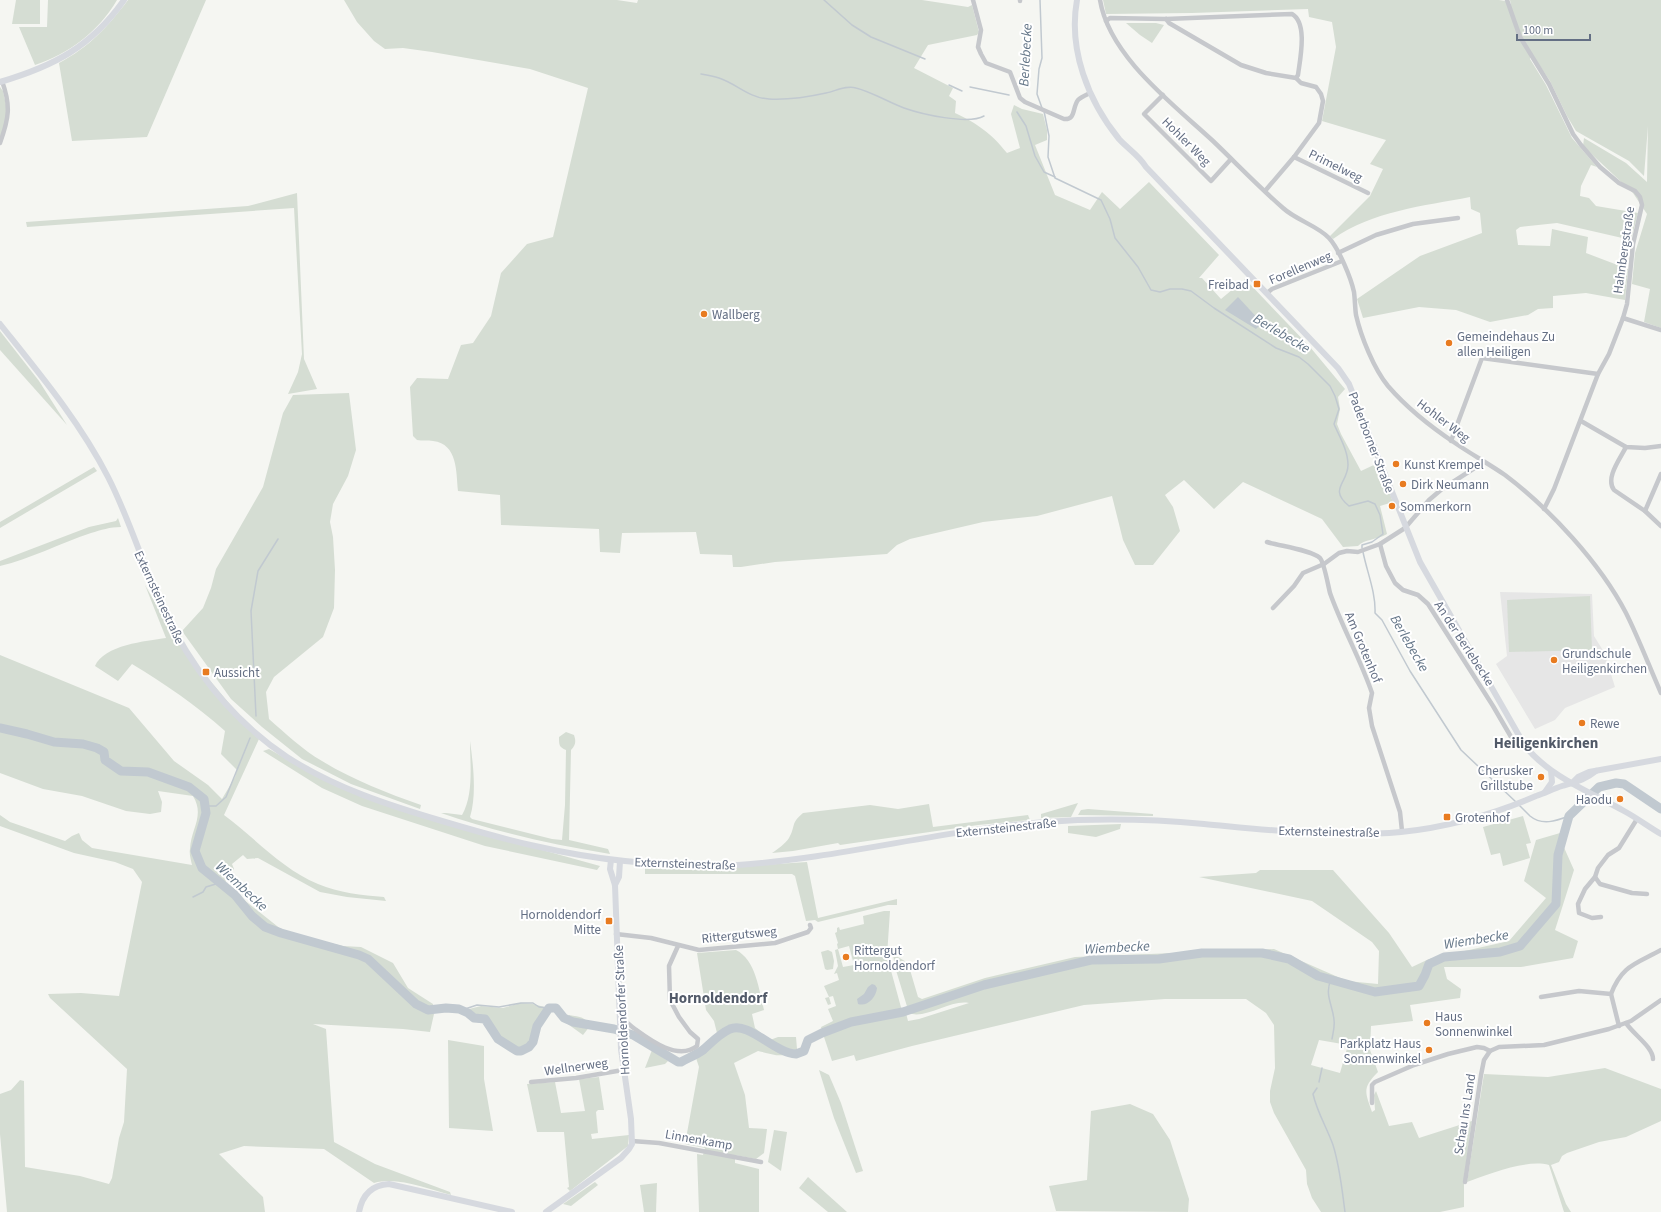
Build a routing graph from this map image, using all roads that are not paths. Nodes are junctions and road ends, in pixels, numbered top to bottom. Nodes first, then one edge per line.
1 (124, 0) edge
2 (973, 0) edge
3 (1077, 0) edge
4 (1100, 0) edge
5 (1507, 0) edge
6 (1166, 19) junction
7 (1106, 21) junction
8 (1296, 78) junction
9 (1, 81) edge
10 (1090, 93) junction
11 (1163, 95) junction
12 (0, 143) edge
13 (1294, 157) junction
14 (1231, 159) junction
15 (1265, 192) junction
16 (1368, 193) dead end
17 (1458, 218) dead end
18 (1338, 253) junction
19 (1342, 261) junction
20 (1267, 293) junction
21 (1623, 318) junction
22 (0, 324) edge
23 (1661, 330) edge
24 (1598, 374) junction
25 (1581, 421) junction
26 (1451, 440) junction
27 (1661, 446) edge
28 (1626, 447) junction
29 (1484, 462) junction
30 (1661, 474) edge
31 (1544, 509) junction
32 (1645, 511) junction
33 (1661, 526) edge
34 (1405, 528) junction
35 (1267, 542) dead end
36 (1380, 544) junction
37 (1324, 564) junction
38 (1273, 608) dead end
39 (1661, 693) edge
40 (1514, 742) dead end
41 (1661, 759) edge
42 (1551, 770) junction
43 (1572, 783) junction
44 (1544, 793) junction
45 (1637, 819) junction
46 (1402, 832) junction
47 (1661, 834) edge
48 (611, 860) junction
49 (620, 861) junction
50 (1595, 877) junction
51 (615, 885) junction
52 (1647, 894) dead end
53 (1601, 918) dead end
54 (810, 925) dead end
55 (616, 934) junction
56 (678, 946) junction
57 (1661, 950) edge
58 (1654, 954) junction
59 (1661, 955) edge
60 (1611, 994) junction
61 (1541, 997) dead end
62 (1661, 1000) edge
63 (620, 1018) junction
64 (1626, 1023) junction
65 (1618, 1026) junction
66 (1490, 1051) junction
67 (1653, 1059) dead end
68 (623, 1070) junction
69 (531, 1082) dead end
70 (1372, 1103) dead end
71 (632, 1141) junction
72 (761, 1162) dead end
73 (1465, 1182) dead end
74 (359, 1212) edge
75 (512, 1212) edge
76 (546, 1212) edge

1 - 9 main road
2 - 10 street
3 - 10 main road, Paderborner Straße
4 - 7 street, Hohler Weg
5 - 21 street, Hahnbergstraße
6 - 7 street
6 - 8 street
6 - 8 street
7 - 11 street, Hohler Weg
8 - 13 street
9 - 12 street
10 - 20 main road, Paderborner Straße
11 - 14 street, Hohler Weg
11 - 14 street, Hohler Weg
13 - 15 street
13 - 16 street, Primelweg
14 - 15 street, Hohler Weg
15 - 18 street, Hohler Weg
17 - 18 street
18 - 19 street, Hohler Weg
19 - 20 street, Forellenweg
19 - 26 street, Hohler Weg
20 - 34 main road, Paderborner Straße
21 - 23 street
21 - 24 street, Hahnbergstraße
22 - 48 main road, Externsteinestraße
24 - 25 street, Hahnbergstraße
24 - 26 street
25 - 28 street
25 - 31 street, Hahnbergstraße
26 - 29 street, Hohler Weg
27 - 28 street
28 - 32 street
29 - 31 street, Hohler Weg
29 - 34 street
30 - 32 street
31 - 39 street, Hohler Weg
32 - 33 street
34 - 36 street
34 - 42 main road, Paderborner Straße
35 - 37 street
36 - 37 street
36 - 40 street, An der Berlebecke
37 - 38 street
37 - 46 street, Am Grotenhof
41 - 43 main road, Externsteinestraße
42 - 43 main road, Paderborner Straße
42 - 44 main road
43 - 44 main road, Externsteinestraße
43 - 45 main road, Paderborner Straße
44 - 46 main road, Externsteinestraße
45 - 47 main road, Paderborner Straße
45 - 50 street
46 - 49 main road, Externsteinestraße
48 - 49 main road, Externsteinestraße
48 - 51 main road, Hornoldendorfer Straße
49 - 51 main road, Hornoldendorfer Straße
50 - 52 street
50 - 53 street
51 - 55 main road, Hornoldendorfer Straße
54 - 56 street, Rittergutsweg
55 - 56 street, Rittergutsweg
55 - 63 main road, Hornoldendorfer Straße
56 - 63 street
57 - 58 street
58 - 59 street
58 - 60 street
60 - 61 street
60 - 65 street
62 - 64 street
63 - 68 main road, Hornoldendorfer Straße
64 - 65 street
64 - 67 street
65 - 66 street
66 - 70 street
66 - 73 street, Schau Ins Land
68 - 69 street, Wellnerweg
68 - 71 main road, Hornoldendorfer Straße
71 - 72 street, Linnenkamp
71 - 76 main road
74 - 75 main road

